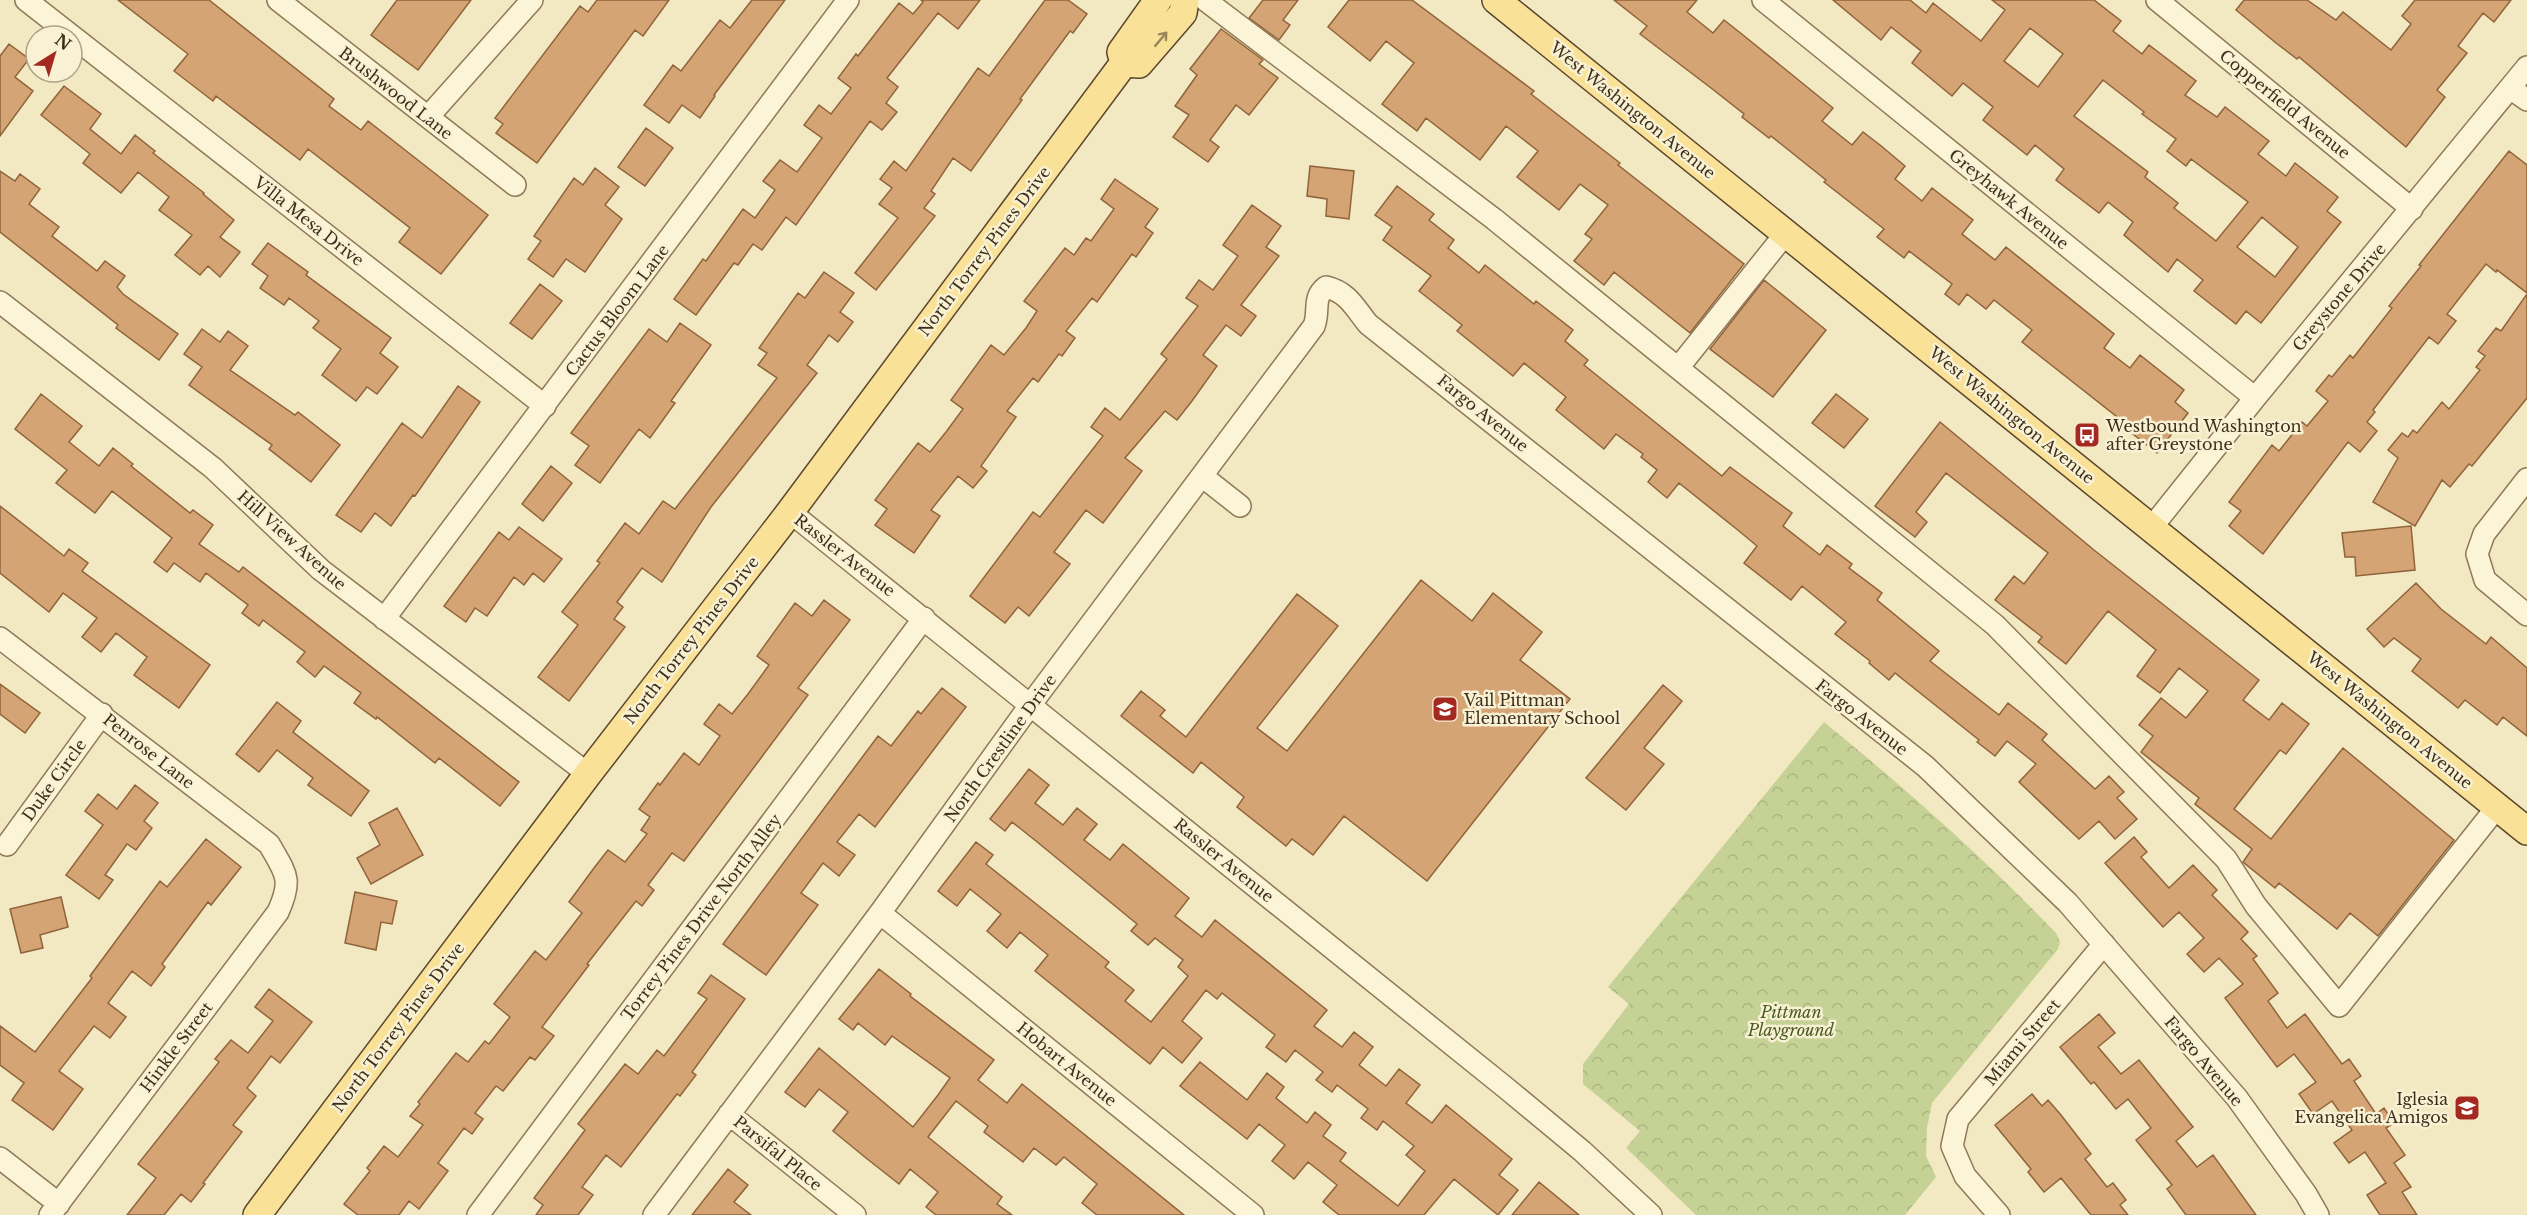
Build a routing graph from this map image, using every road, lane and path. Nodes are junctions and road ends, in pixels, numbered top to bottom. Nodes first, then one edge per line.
1 (26, 0) edge
2 (278, 0) edge
3 (532, 0) edge
4 (848, 0) edge
5 (1158, 0) edge
6 (1185, 0) edge
7 (1205, 0) edge
8 (1496, 0) edge
9 (1763, 0) edge
10 (2157, 0) edge
11 (57, 24) edge
12 (84, 45) edge
13 (1124, 63) junction
14 (2527, 67) edge
15 (2518, 94) edge
16 (428, 117) junction
17 (515, 185) dead end
18 (2412, 209) junction
19 (1786, 233) junction
20 (1337, 290) joint
21 (0, 302) edge
22 (1678, 368) junction
23 (2254, 398) junction
24 (545, 406) junction
25 (1202, 476) junction
26 (2527, 479) edge
27 (1240, 506) dead end
28 (790, 512) junction
29 (2152, 527) junction
30 (2527, 615) edge
31 (924, 618) junction
32 (384, 619) junction
33 (0, 638) edge
34 (1031, 704) junction
35 (102, 714) junction
36 (588, 774) junction
37 (2497, 807) junction
38 (2527, 831) edge
39 (7, 845) dead end
40 (286, 874) joint
41 (880, 913) junction
42 (2104, 944) junction
43 (729, 1114) junction
44 (0, 1158) edge
45 (55, 1209) edge
46 (257, 1215) edge
47 (478, 1215) edge
48 (654, 1215) edge
49 (855, 1215) edge
50 (1253, 1215) edge
51 (1651, 1215) edge
52 (1999, 1215) edge
53 (2319, 1215) edge

1 - 11 street, Villa Mesa Drive
2 - 16 street, Brushwood Lane
3 - 16 street
4 - 24 street, Cactus Bloom Lane
5 - 13 main road, North Torrey Pines Drive
13 -> 6 main road
7 - 22 street
8 - 19 main road, West Washington Avenue
9 - 23 street, Greyhawk Avenue
10 - 18 street, Copperfield Avenue
12 - 24 street, Villa Mesa Drive
13 - 28 main road, North Torrey Pines Drive
14 - 15 street, Greystone Drive
15 - 18 street, Greystone Drive
16 - 17 street, Brushwood Lane
18 - 23 street, Greystone Drive
19 - 22 street
19 - 29 main road, West Washington Avenue
20 - 25 street, North Crestline Drive
20 - 42 street, Fargo Avenue
21 - 32 street, Hill View Avenue
22 - 37 street
23 - 29 street, Greystone Drive
24 - 32 street, Cactus Bloom Lane
25 - 27 street
25 - 34 street, North Crestline Drive
26 - 30 street
28 - 31 street, Rassler Avenue
28 - 36 main road, North Torrey Pines Drive
29 - 37 main road, West Washington Avenue
31 - 34 street, Rassler Avenue
31 - 47 street, Torrey Pines Drive North Alley
32 - 36 street, Hill View Avenue
33 - 35 street, Penrose Lane
34 - 41 street, North Crestline Drive
34 - 51 street, Rassler Avenue
35 - 39 street, Duke Circle
35 - 40 street, Penrose Lane
36 - 46 main road, North Torrey Pines Drive
37 - 38 main road, West Washington Avenue
40 - 45 street, Hinkle Street
41 - 43 street, North Crestline Drive
41 - 50 street, Hobart Avenue
42 - 52 street, Miami Street
42 - 53 street, Fargo Avenue
43 - 48 street, North Crestline Drive
43 - 49 street, Parsifal Place
44 - 45 street

